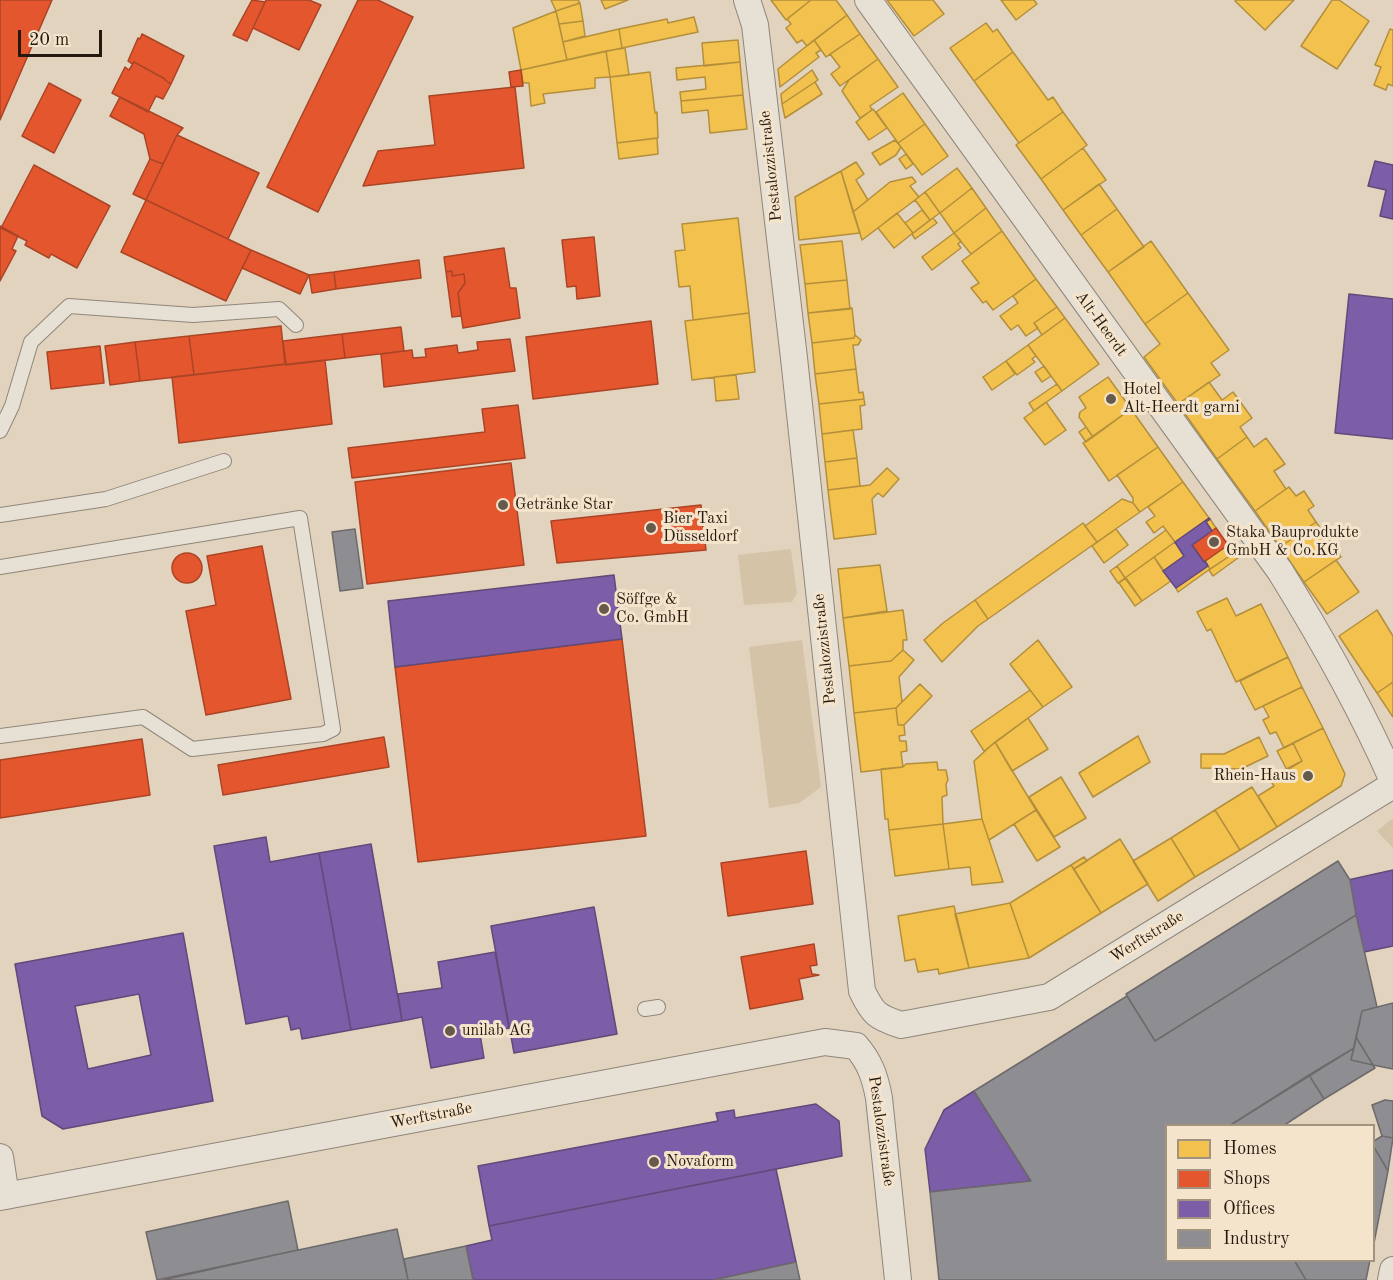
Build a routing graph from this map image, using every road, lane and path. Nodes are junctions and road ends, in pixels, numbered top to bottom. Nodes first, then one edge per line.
1 (747, 0) edge
2 (868, 0) edge
3 (296, 325) dead end
4 (0, 431) edge
5 (224, 461) dead end
6 (0, 515) edge
7 (0, 567) edge
8 (0, 736) edge
9 (1393, 783) edge
10 (879, 1018) junction
11 (856, 1046) junction
12 (0, 1157) edge
13 (3, 1197) edge
14 (1393, 1270) edge
15 (898, 1280) edge
16 (1391, 1280) edge

1 - 10 street, Pestalozzistraße
2 - 9 street, Alt-Heerdt
3 - 4 lane
5 - 6 lane
7 - 8 lane
9 - 10 street, Werftstraße
10 - 11 street
11 - 13 street, Werftstraße
11 - 15 street, Pestalozzistraße
12 - 13 street, Werftstraße
14 - 16 street

